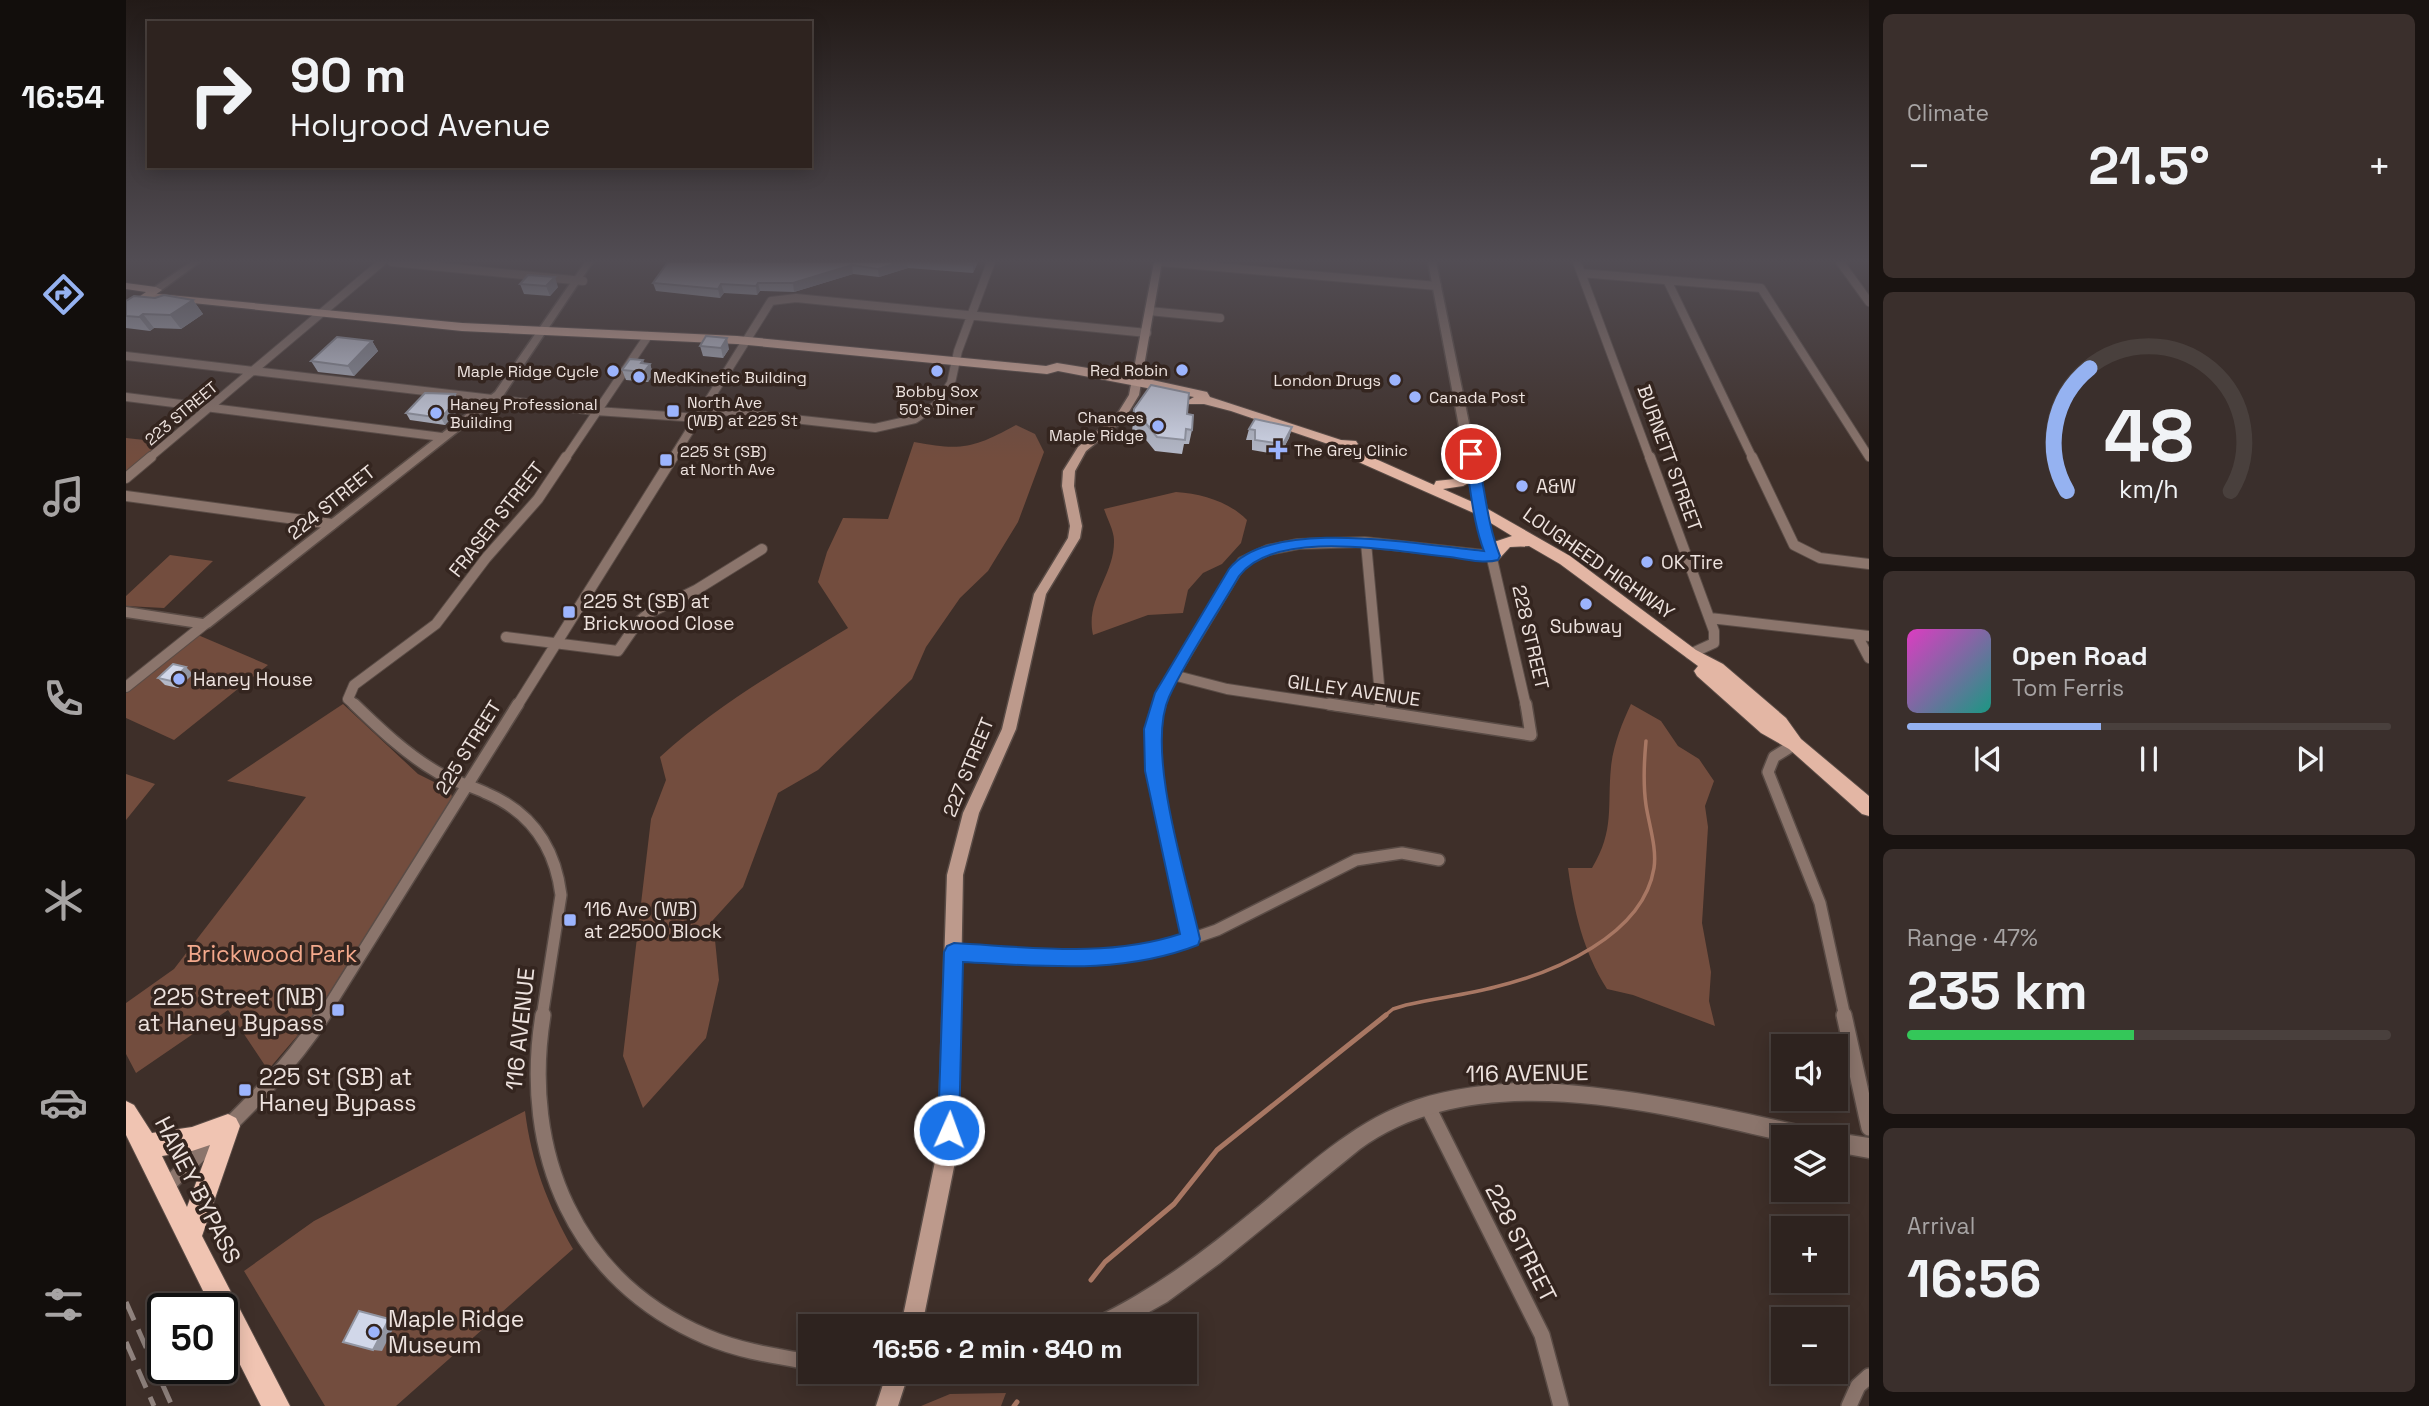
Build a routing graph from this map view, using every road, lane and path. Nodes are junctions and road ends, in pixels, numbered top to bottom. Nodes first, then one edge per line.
1 (305, 328) edge
2 (471, 328) edge
3 (550, 328) edge
4 (753, 328) edge
5 (967, 328) edge
6 (1094, 328) edge
7 (1147, 328) edge
8 (1445, 328) edge
9 (1601, 328) edge
10 (1690, 328) edge
11 (1785, 328) edge
12 (544, 332) junction
13 (1147, 333) junction
14 (648, 336) junction
15 (745, 340) junction
16 (126, 356) edge
17 (957, 360) junction
18 (254, 370) junction
19 (1138, 384) junction
20 (126, 397) edge
21 (493, 399) junction
22 (211, 407) junction
23 (596, 411) junction
24 (701, 414) junction
25 (442, 437) junction
26 (1339, 444) junction
27 (1869, 457) edge
28 (1475, 474) junction
29 (126, 478) edge
30 (1441, 484) junction
31 (126, 496) edge
32 (1481, 511) junction
33 (332, 524) junction
34 (1534, 541) junction
35 (1366, 543) junction
36 (762, 549) dead end
37 (1493, 556) junction
38 (1869, 564) edge
39 (126, 612) edge
40 (1710, 618) junction
41 (205, 624) junction
42 (1857, 635) junction
43 (1869, 636) edge
44 (506, 637) dead end
45 (556, 644) junction
46 (1690, 654) junction
47 (1869, 658) edge
48 (1173, 675) junction
49 (126, 687) edge
50 (348, 699) joint
51 (1381, 711) junction
52 (1531, 735) joint
53 (1795, 744) junction
54 (466, 786) junction
55 (1869, 808) edge
56 (1439, 860) dead end
57 (1191, 939) junction
58 (954, 952) junction
59 (1427, 1105) junction
60 (126, 1113) edge
61 (228, 1126) junction
62 (1869, 1128) edge
63 (1771, 1129) edge
64 (1848, 1145) edge
65 (146, 1146) junction
66 (1869, 1148) edge
67 (166, 1188) junction
68 (190, 1236) junction
69 (913, 1314) edge
70 (1126, 1314) edge
71 (798, 1361) edge
72 (1869, 1376) edge
73 (894, 1384) edge
74 (276, 1406) edge
75 (887, 1406) edge
76 (1561, 1406) edge
77 (1849, 1406) edge

1 - 18 street, 223 STREET
2 - 12 main road, LOUGHEED HIGHWAY
3 - 12 street, 224 STREET
4 - 15 street, 225 STREET
5 - 17 street
6 - 13 street
7 - 13 main road, 227 STREET
8 - 28 street, 228 STREET
9 - 40 street, BURNETT STREET
10 - 38 street
11 - 27 street
12 - 14 main road, LOUGHEED HIGHWAY
12 - 21 street, 224 STREET
13 - 19 main road, 227 STREET
14 - 15 main road, LOUGHEED HIGHWAY
14 - 23 street, FRASER STREET
15 - 17 main road, LOUGHEED HIGHWAY
15 - 24 street, 225 STREET
16 - 18 street
17 - 19 main road, LOUGHEED HIGHWAY
17 - 24 street
18 - 21 street
18 - 22 street, 223 STREET
19 - 26 main road, LOUGHEED HIGHWAY
19 - 58 main road, 227 STREET
20 - 22 street
21 - 23 street
21 - 25 street, 224 STREET
22 - 25 street
22 - 29 street, 223 STREET
23 - 24 street
23 - 50 street, FRASER STREET
24 - 45 street, 225 STREET
25 - 33 street, 224 STREET
26 - 30 main road, LOUGHEED HIGHWAY
26 - 32 main road, LOUGHEED HIGHWAY
28 - 30 main road
28 - 32 street, 228 STREET
30 - 32 main road, LOUGHEED HIGHWAY
31 - 33 street
32 - 34 main road, LOUGHEED HIGHWAY
32 - 37 street, 228 STREET
33 - 41 street, 224 STREET
34 - 37 main road
34 - 46 main road, LOUGHEED HIGHWAY
35 - 37 street
35 - 48 street
35 - 51 street
36 - 45 street
37 - 52 street, 228 STREET
39 - 41 street
40 - 42 street
40 - 46 street, BURNETT STREET
41 - 49 street, 224 STREET
42 - 43 street
42 - 47 street
44 - 45 street
45 - 54 street, 225 STREET
46 - 53 main road, LOUGHEED HIGHWAY
48 - 51 street, GILLEY AVENUE
48 - 57 street
50 - 54 street, 116 AVENUE
51 - 52 street, GILLEY AVENUE
53 - 55 main road, LOUGHEED HIGHWAY
53 - 62 street
54 - 61 street, 225 STREET
54 - 71 street, 116 AVENUE
56 - 57 street
57 - 58 street
58 - 69 main road, 227 STREET
59 - 63 street, 116 AVENUE
59 - 70 street, 116 AVENUE
59 - 76 street, 228 STREET
60 - 65 highway, HANEY BYPASS
61 - 65 highway
61 - 67 street, 225 STREET
61 - 68 highway
64 - 66 street
65 - 67 highway, HANEY BYPASS
67 - 68 highway, HANEY BYPASS
68 - 74 highway, HANEY BYPASS
72 - 77 street
73 - 75 main road

